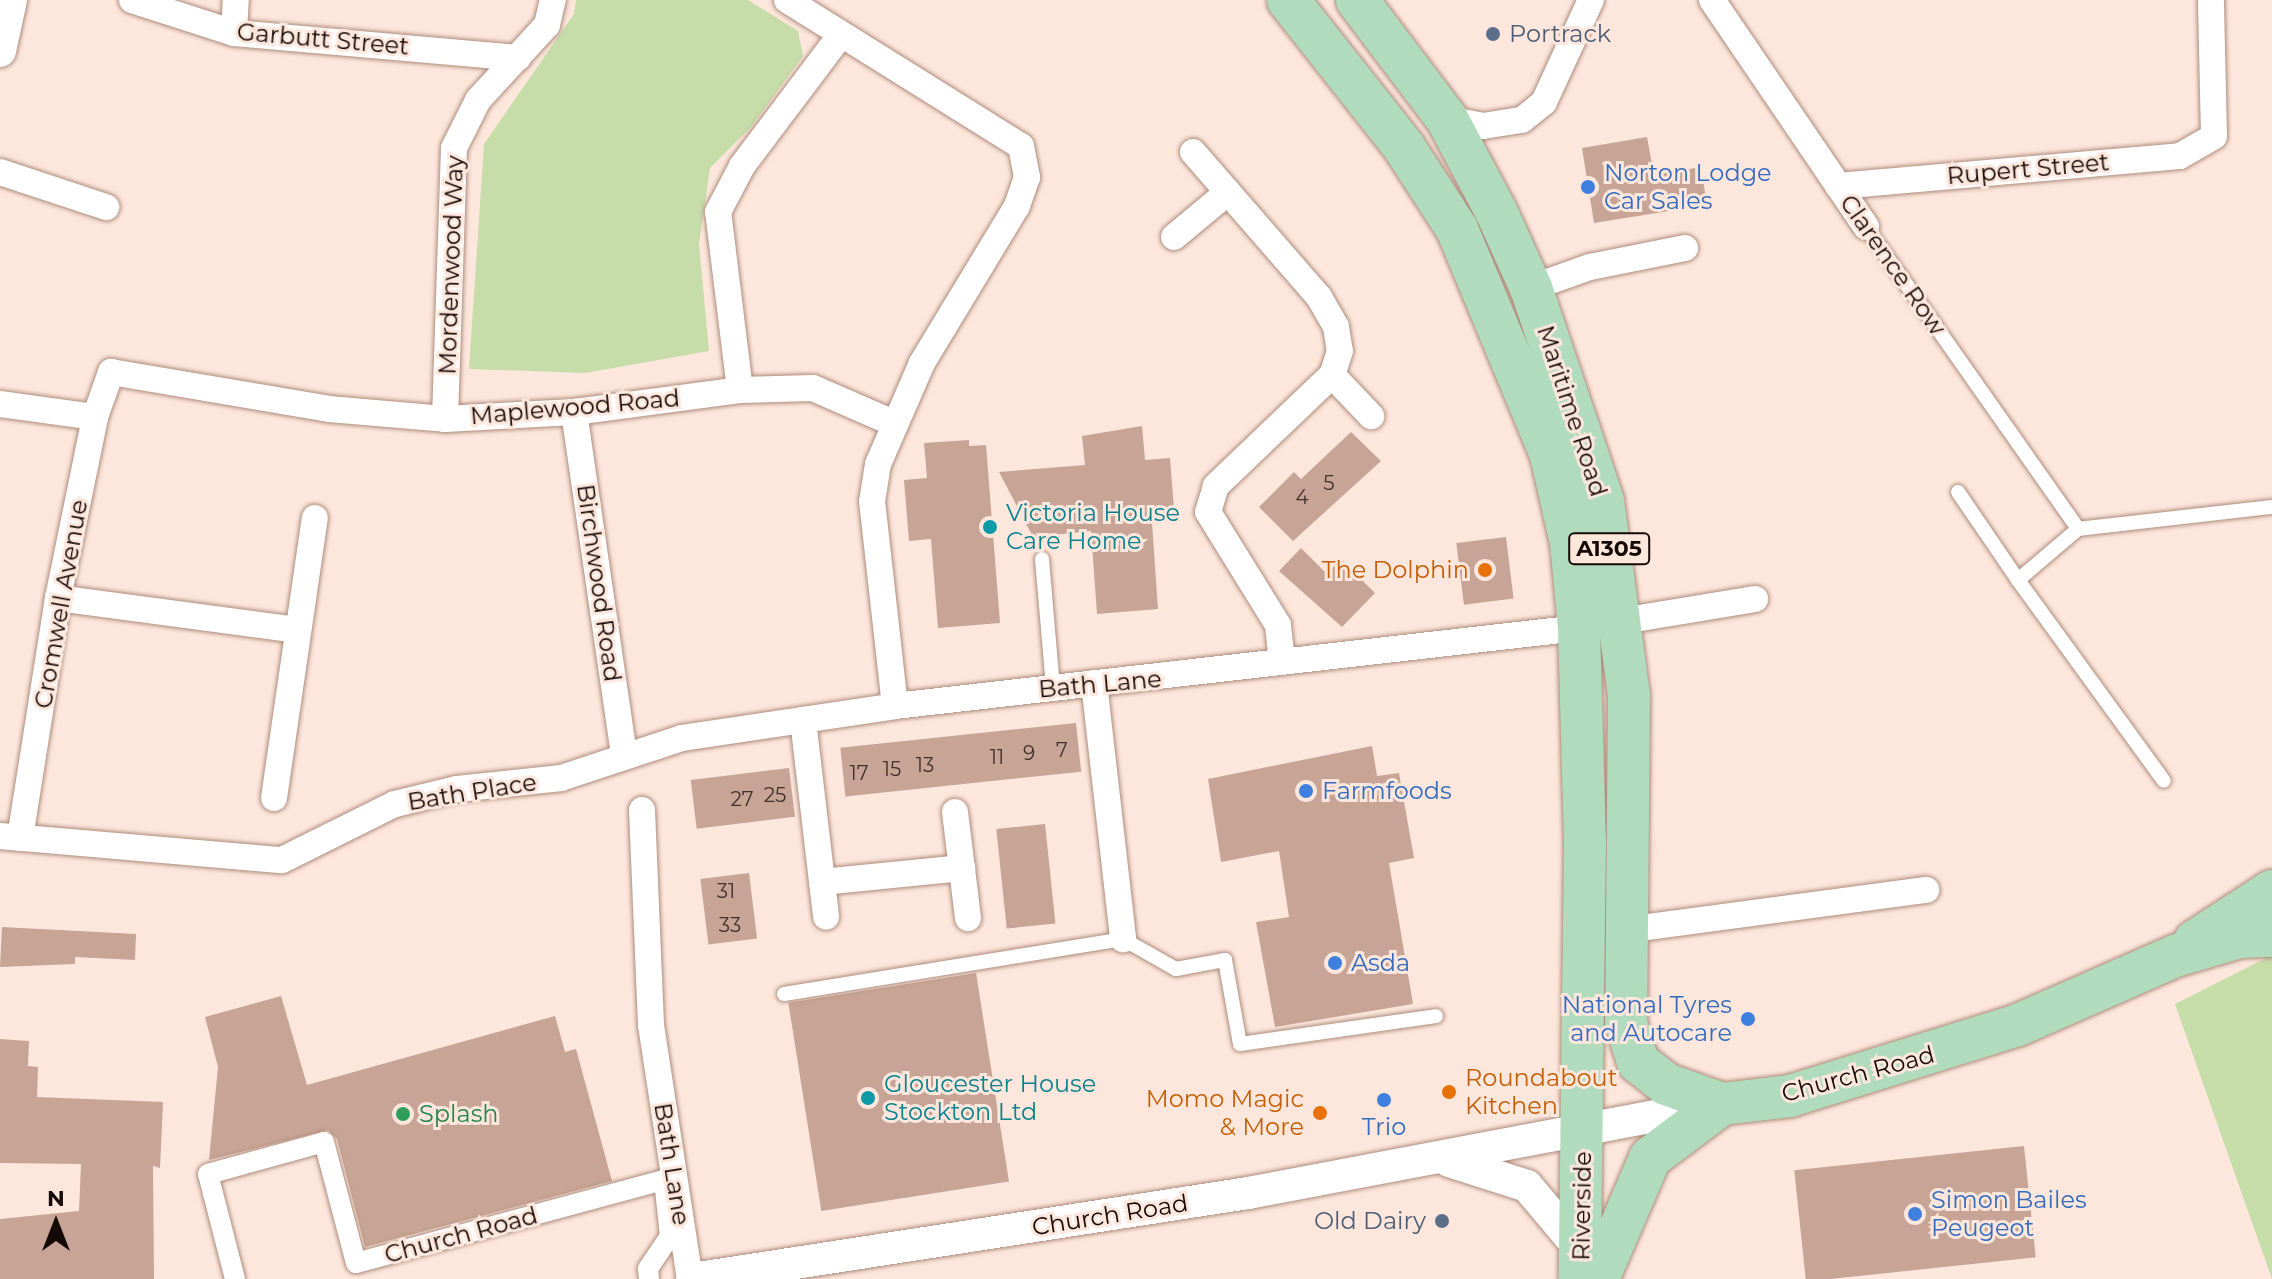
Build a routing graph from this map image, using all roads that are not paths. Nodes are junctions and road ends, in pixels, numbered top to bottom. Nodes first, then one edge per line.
1 (11, 0) edge
2 (132, 0) edge
3 (236, 0) edge
4 (553, 0) edge
5 (787, 0) edge
6 (1288, 0) edge
7 (1357, 0) edge
8 (1591, 0) edge
9 (1712, 0) edge
10 (2211, 0) edge
11 (234, 33) junction
12 (840, 36) junction
13 (0, 51) edge
14 (518, 58) junction
15 (1447, 119) junction
16 (1193, 152) dead end
17 (0, 172) edge
18 (1838, 186) junction
19 (1228, 192) junction
20 (106, 207) dead end
21 (1866, 227) joint
22 (1174, 237) dead end
23 (1685, 248) dead end
24 (1531, 288) junction
25 (111, 372) joint
26 (1332, 375) junction
27 (740, 390) junction
28 (0, 404) edge
29 (574, 412) junction
30 (1371, 416) dead end
31 (95, 417) junction
32 (445, 419) junction
33 (891, 422) junction
34 (1958, 492) dead end
35 (2272, 507) edge
36 (315, 518) dead end
37 (2078, 529) junction
38 (1042, 559) dead end
39 (2018, 580) junction
40 (58, 598) junction
41 (1755, 599) dead end
42 (1622, 621) junction
43 (1579, 628) junction
44 (297, 630) junction
45 (1282, 662) junction
46 (1094, 683) junction
47 (1053, 688) junction
48 (895, 706) junction
49 (803, 720) junction
50 (624, 755) junction
51 (2164, 781) dead end
52 (274, 798) dead end
53 (642, 810) dead end
54 (955, 812) dead end
55 (10, 837) edge
56 (962, 868) junction
57 (822, 882) junction
58 (1926, 890) dead end
59 (2272, 891) edge
60 (826, 917) dead end
61 (968, 918) dead end
62 (1626, 930) junction
63 (2272, 936) edge
64 (1123, 939) junction
65 (2175, 956) junction
66 (784, 994) dead end
67 (1436, 1016) dead end
68 (1722, 1104) junction
69 (1583, 1133) junction
70 (1432, 1157) junction
71 (1586, 1269) edge
72 (839, 1270) edge
73 (235, 1279) edge
74 (649, 1279) edge
75 (691, 1279) edge

1 - 13 street
2 - 11 street, Garbutt Street
3 - 11 street
4 - 14 street, Mordenwood Way
5 - 12 street
6 - 43 main road, Maritime Road / A1305
7 - 15 main road, Maritime Road / A1305
8 - 15 street
9 - 18 street, Clarence Row
10 - 18 street, Rupert Street
11 - 14 street, Garbutt Street
12 - 27 street
12 - 33 street
14 - 32 street, Mordenwood Way
15 - 24 main road, Maritime Road / A1305
16 - 19 street
17 - 20 street
18 - 21 street, Clarence Row
19 - 22 street
19 - 26 street
21 - 37 lane, Clarence Row
23 - 24 street
24 - 42 main road, Maritime Road / A1305
25 - 31 street, Cromwell Avenue
25 - 32 street, Maplewood Road
26 - 30 street
26 - 45 street
27 - 29 street, Maplewood Road
27 - 33 street, Maplewood Road
28 - 31 street
29 - 32 street, Maplewood Road
29 - 50 street, Birchwood Road
31 - 40 street, Cromwell Avenue
33 - 48 street
34 - 39 lane
35 - 37 lane
36 - 44 street
37 - 39 lane
38 - 47 lane
39 - 51 lane
40 - 44 street
40 - 55 street, Cromwell Avenue
41 - 42 street
42 - 62 main road, Maritime Road / A1305
43 - 45 street, Bath Lane
43 - 69 main road, Maritime Road / A1305
44 - 52 street
45 - 46 street, Bath Lane
46 - 47 street, Bath Lane
46 - 64 street
47 - 48 street, Bath Lane
48 - 49 street, Bath Lane
49 - 50 street, Bath Lane
49 - 57 street
50 - 55 street, Bath Place
53 - 75 street, Bath Lane
54 - 56 street
56 - 57 street
56 - 61 street
57 - 60 street
58 - 62 street
59 - 65 main road, Church Road
62 - 68 main road, Maritime Road / A1305
63 - 65 main road, Church Road / A1305
64 - 66 lane
64 - 67 lane
65 - 68 main road, Church Road / A1305
68 - 69 street, Church Road
68 - 71 main road, Riverside
69 - 70 street, Church Road
69 - 71 main road, Riverside / A1305
70 - 71 street, Church Road
70 - 72 street, Church Road
72 - 75 street, Church Road
73 - 74 street, Church Road

